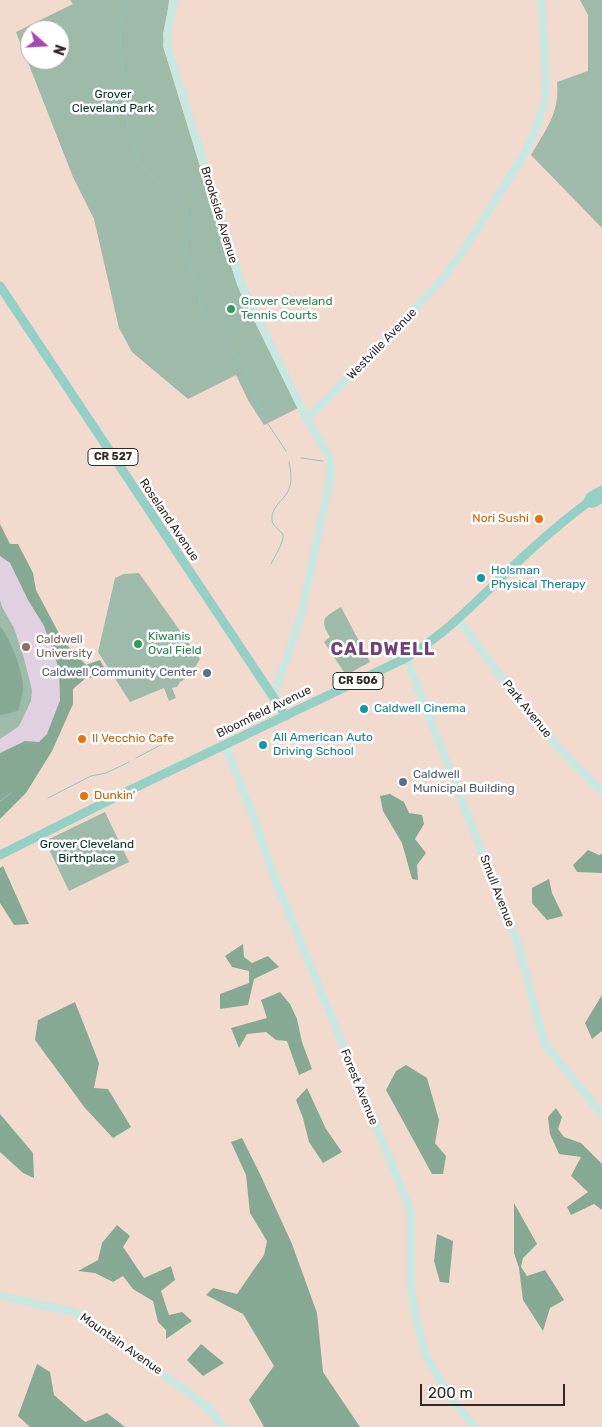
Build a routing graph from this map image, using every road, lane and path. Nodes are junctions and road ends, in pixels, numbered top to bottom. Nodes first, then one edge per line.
1 (174, 0) edge
2 (540, 0) edge
3 (0, 286) edge
4 (308, 419) junction
5 (602, 490) edge
6 (602, 498) edge
7 (587, 503) junction
8 (458, 620) junction
9 (406, 658) junction
10 (273, 698) junction
11 (286, 716) junction
12 (225, 745) junction
13 (602, 792) edge
14 (0, 855) edge
15 (602, 1114) edge
16 (0, 1296) edge
17 (223, 1427) edge
18 (475, 1427) edge

1 - 4 street, Brookside Avenue
2 - 4 street, Westville Avenue
3 - 10 main road, Roseland Avenue / CR 527
4 - 10 street
5 - 7 main road, Bloomfield Avenue / CR 506
6 - 7 main road, Bloomfield Avenue / CR 506
7 - 8 main road, Bloomfield Avenue / CR 506
8 - 9 main road, Bloomfield Avenue / CR 506
8 - 13 street, Park Avenue
9 - 11 main road, Bloomfield Avenue / CR 506
9 - 15 street, Smull Avenue
10 - 11 main road, Roseland Avenue / CR 527
11 - 12 main road, Bloomfield Avenue / CR 506
12 - 14 main road, Bloomfield Avenue / CR 506
12 - 18 street, Forest Avenue
16 - 17 street, Mountain Avenue

